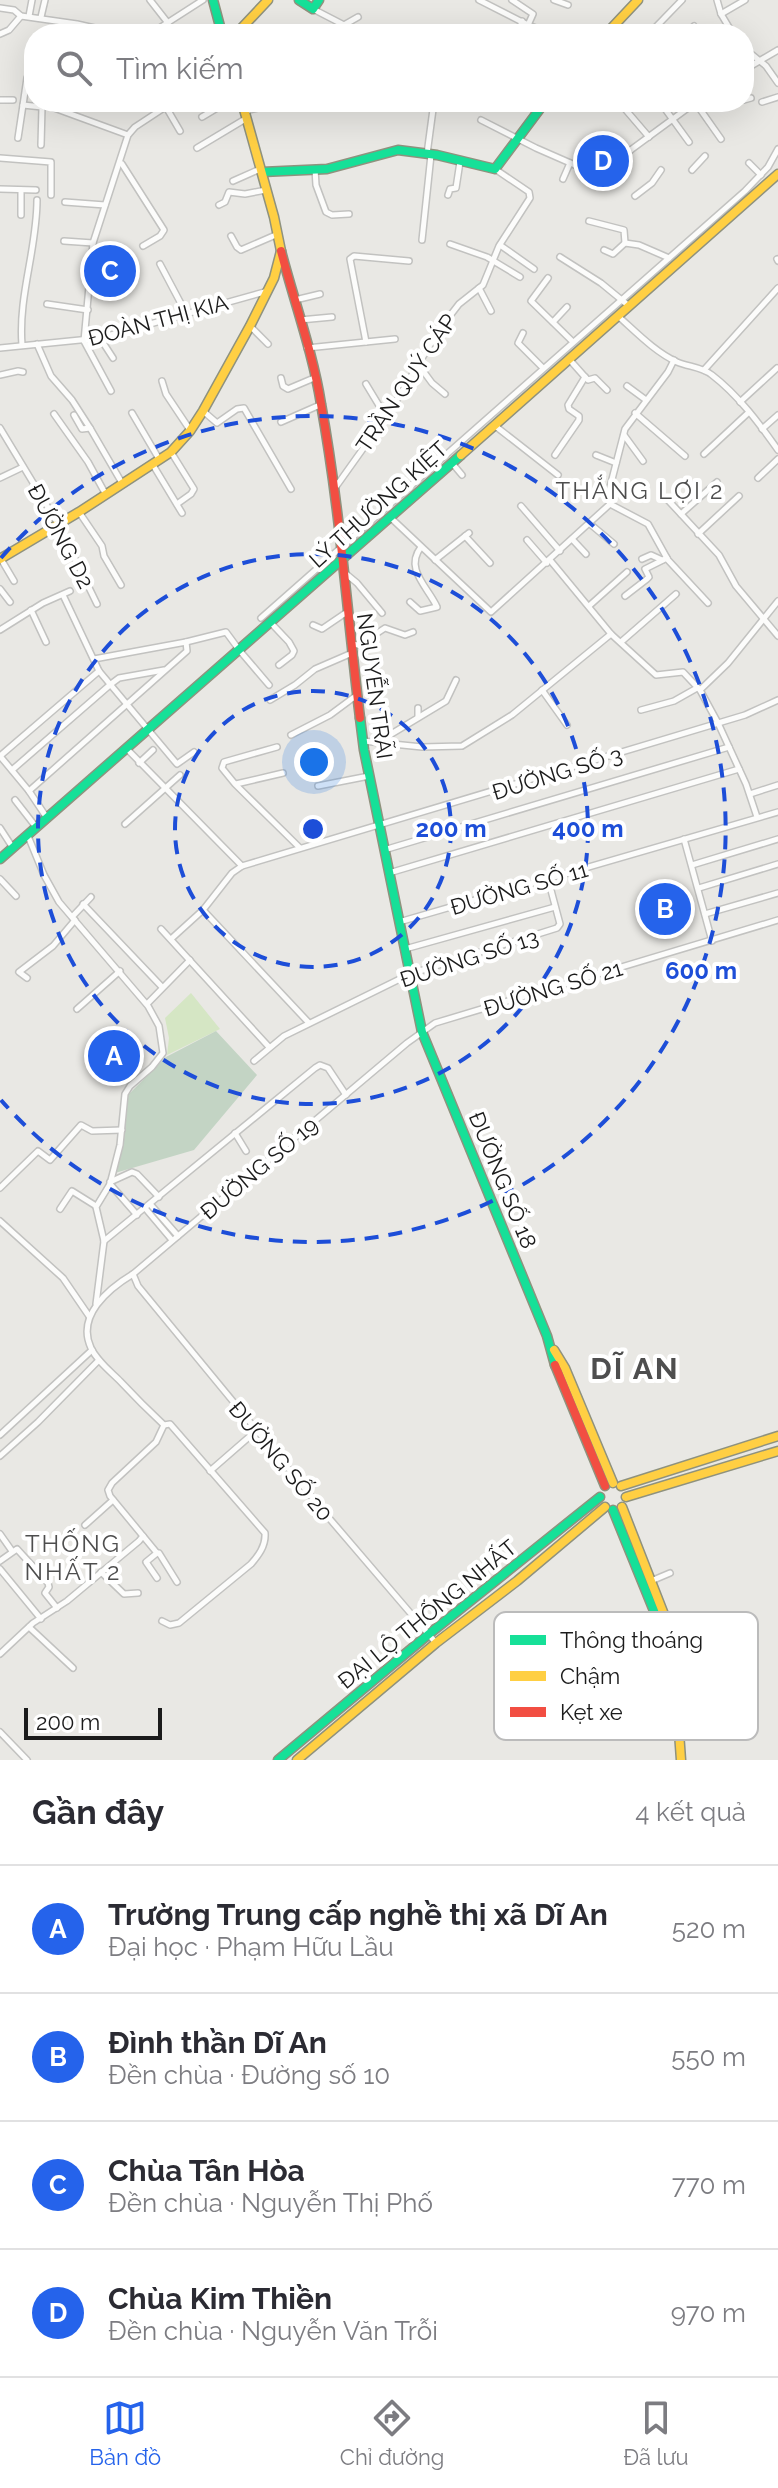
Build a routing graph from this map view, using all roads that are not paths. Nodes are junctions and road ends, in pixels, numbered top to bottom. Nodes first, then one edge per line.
1 (32, 0) edge
2 (45, 0) edge
3 (150, 0) edge
4 (203, 0) edge
5 (213, 0) edge
6 (268, 0) edge
7 (299, 0) edge
8 (319, 0) edge
9 (479, 0) edge
10 (512, 0) edge
11 (554, 0) edge
12 (638, 0) edge
13 (682, 0) edge
14 (717, 0) edge
15 (745, 0) edge
16 (568, 5) dead end
17 (0, 8) edge
18 (313, 9) junction
19 (721, 14) junction
20 (21, 16) junction
21 (29, 16) junction
22 (41, 17) junction
23 (358, 17) dead end
24 (168, 23) joint
25 (525, 23) joint
26 (74, 24) edge
27 (219, 24) edge
28 (245, 24) edge
29 (344, 24) edge
30 (348, 24) edge
31 (615, 24) edge
32 (659, 24) edge
33 (727, 24) edge
34 (0, 34) edge
35 (778, 50) edge
36 (754, 57) edge
37 (758, 61) junction
38 (754, 64) edge
39 (778, 83) edge
40 (778, 97) edge
41 (24, 98) edge
42 (0, 100) edge
43 (13, 100) dead end
44 (762, 102) dead end
45 (23, 105) joint
46 (42, 112) edge
47 (69, 112) edge
48 (159, 112) edge
49 (169, 112) edge
50 (210, 112) edge
51 (243, 112) edge
52 (244, 112) edge
53 (433, 112) edge
54 (538, 112) edge
55 (628, 112) edge
56 (668, 112) edge
57 (684, 112) edge
58 (703, 112) edge
59 (202, 117) dead end
60 (481, 120) dead end
61 (674, 120) junction
62 (180, 131) dead end
63 (128, 135) junction
64 (519, 137) junction
65 (649, 137) junction
66 (18, 138) dead end
67 (721, 139) dead end
68 (689, 142) dead end
69 (41, 145) dead end
70 (197, 148) dead end
71 (778, 149) edge
72 (429, 154) junction
73 (705, 156) dead end
74 (0, 158) edge
75 (460, 162) junction
76 (121, 163) junction
77 (570, 163) junction
78 (749, 163) dead end
79 (768, 167) junction
80 (315, 168) junction
81 (495, 169) junction
82 (262, 170) junction
83 (661, 170) dead end
84 (692, 170) dead end
85 (761, 175) junction
86 (777, 175) edge
87 (563, 179) dead end
88 (233, 181) dead end
89 (0, 189) edge
90 (21, 190) junction
91 (36, 190) dead end
92 (267, 190) junction
93 (51, 195) dead end
94 (448, 195) dead end
95 (635, 196) dead end
96 (37, 200) dead end
97 (65, 202) dead end
98 (105, 205) junction
99 (219, 205) dead end
100 (349, 214) dead end
101 (21, 215) dead end
102 (589, 221) dead end
103 (278, 234) junction
104 (494, 235) dead end
105 (231, 236) dead end
106 (422, 240) dead end
107 (64, 241) dead end
108 (93, 243) junction
109 (501, 243) junction
110 (625, 243) junction
111 (450, 244) dead end
112 (143, 246) dead end
113 (604, 250) dead end
114 (281, 251) junction
115 (560, 257) dead end
116 (669, 258) junction
117 (493, 260) junction
118 (409, 261) dead end
119 (160, 264) dead end
120 (534, 269) dead end
121 (520, 277) dead end
122 (548, 278) dead end
123 (479, 288) junction
124 (778, 288) edge
125 (268, 291) junction
126 (320, 294) dead end
127 (295, 300) junction
128 (626, 302) junction
129 (47, 304) dead end
130 (567, 307) dead end
131 (88, 310) junction
132 (491, 311) dead end
133 (187, 315) junction
134 (618, 316) junction
135 (332, 317) dead end
136 (300, 320) junction
137 (553, 322) junction
138 (250, 326) junction
139 (523, 333) dead end
140 (100, 338) junction
141 (395, 339) dead end
142 (84, 341) junction
143 (366, 342) junction
144 (573, 342) junction
145 (37, 344) junction
146 (268, 344) dead end
147 (22, 345) junction
148 (0, 348) edge
149 (306, 349) junction
150 (113, 358) dead end
151 (569, 359) junction
152 (674, 360) junction
153 (418, 364) junction
154 (543, 368) junction
155 (777, 368) edge
156 (704, 370) junction
157 (23, 372) dead end
158 (0, 375) edge
159 (585, 377) junction
160 (281, 378) dead end
161 (314, 378) junction
162 (162, 381) dead end
163 (366, 384) dead end
164 (627, 386) dead end
165 (607, 390) dead end
166 (111, 391) dead end
167 (445, 394) dead end
168 (646, 400) junction
169 (740, 402) junction
170 (322, 404) junction
171 (203, 411) junction
172 (749, 412) junction
173 (132, 413) dead end
174 (635, 413) junction
175 (54, 414) dead end
176 (74, 415) dead end
177 (778, 415) edge
178 (386, 417) junction
179 (281, 422) dead end
180 (494, 425) junction
181 (0, 428) edge
182 (90, 428) junction
183 (762, 429) junction
184 (190, 431) junction
185 (623, 435) junction
186 (3, 441) edge
187 (778, 449) edge
188 (171, 452) junction
189 (704, 454) dead end
190 (555, 455) dead end
191 (596, 455) dead end
192 (685, 456) dead end
193 (778, 459) edge
194 (643, 461) dead end
195 (155, 462) junction
196 (452, 462) junction
197 (616, 463) junction
198 (23, 467) junction
199 (462, 475) dead end
200 (558, 475) dead end
201 (0, 478) edge
202 (758, 478) dead end
203 (717, 482) dead end
204 (122, 483) junction
205 (291, 489) dead end
206 (334, 489) junction
207 (105, 493) junction
208 (739, 496) dead end
209 (666, 498) dead end
210 (177, 504) junction
211 (610, 504) junction
212 (521, 506) dead end
213 (79, 512) junction
214 (182, 513) dead end
215 (681, 514) junction
216 (390, 517) junction
217 (589, 523) junction
218 (58, 524) junction
219 (698, 534) junction
220 (572, 539) junction
221 (527, 540) dead end
222 (614, 544) dead end
223 (341, 546) junction
224 (421, 547) junction
225 (560, 551) junction
226 (586, 554) dead end
227 (344, 558) junction
228 (1, 559) edge
229 (642, 559) dead end
230 (664, 559) junction
231 (435, 560) junction
232 (548, 562) junction
233 (490, 563) dead end
234 (344, 572) junction
235 (627, 572) dead end
236 (14, 581) dead end
237 (121, 585) dead end
238 (0, 589) edge
239 (70, 591) dead end
240 (676, 594) dead end
241 (63, 595) junction
242 (625, 596) dead end
243 (778, 601) edge
244 (10, 602) dead end
245 (410, 602) dead end
246 (708, 603) dead end
247 (97, 604) dead end
248 (589, 606) junction
249 (31, 610) junction
250 (347, 612) junction
251 (382, 613) dead end
252 (763, 617) junction
253 (261, 618) dead end
254 (271, 623) junction
255 (313, 625) dead end
256 (0, 630) edge
257 (413, 632) dead end
258 (611, 634) junction
259 (778, 636) edge
260 (46, 642) dead end
261 (186, 642) junction
262 (621, 642) junction
263 (352, 649) junction
264 (240, 651) junction
265 (94, 659) junction
266 (279, 665) dead end
267 (165, 669) junction
268 (99, 671) junction
269 (456, 680) dead end
270 (111, 684) junction
271 (269, 685) dead end
272 (699, 689) junction
273 (542, 690) junction
274 (357, 695) junction
275 (270, 700) dead end
276 (778, 700) edge
277 (125, 704) junction
278 (418, 708) dead end
279 (641, 710) dead end
280 (418, 717) junction
281 (718, 723) junction
282 (567, 725) dead end
283 (147, 730) junction
284 (291, 735) dead end
285 (363, 741) junction
286 (378, 743) junction
287 (277, 747) dead end
288 (729, 747) junction
289 (126, 748) junction
290 (153, 750) dead end
291 (194, 752) dead end
292 (139, 763) junction
293 (739, 769) junction
294 (12, 770) junction
295 (283, 773) dead end
296 (180, 775) dead end
297 (369, 776) junction
298 (235, 784) junction
299 (778, 785) edge
300 (318, 786) dead end
301 (164, 788) junction
302 (29, 791) junction
303 (750, 794) junction
304 (15, 800) dead end
305 (778, 812) edge
306 (757, 817) junction
307 (47, 818) junction
308 (125, 824) dead end
309 (380, 824) junction
310 (0, 828) edge
311 (37, 828) junction
312 (28, 836) junction
313 (684, 839) junction
314 (778, 839) edge
315 (13, 848) junction
316 (300, 848) junction
317 (384, 850) junction
318 (0, 859) edge
319 (778, 864) edge
320 (692, 865) junction
321 (242, 866) junction
322 (388, 874) junction
323 (0, 879) edge
324 (548, 879) junction
325 (699, 888) junction
326 (778, 893) edge
327 (16, 896) dead end
328 (91, 897) dead end
329 (83, 904) junction
330 (555, 907) junction
331 (203, 910) junction
332 (705, 914) junction
333 (74, 918) junction
334 (778, 920) edge
335 (398, 923) junction
336 (161, 929) dead end
337 (171, 939) junction
338 (712, 941) junction
339 (404, 950) junction
340 (190, 960) junction
341 (120, 971) junction
342 (410, 974) junction
343 (27, 978) dead end
344 (162, 987) junction
345 (147, 1004) junction
346 (77, 1009) dead end
347 (309, 1023) junction
348 (422, 1032) junction
349 (269, 1047) junction
350 (254, 1061) dead end
351 (346, 1095) junction
352 (122, 1130) junction
353 (235, 1133) junction
354 (246, 1151) dead end
355 (110, 1183) junction
356 (0, 1188) edge
357 (159, 1197) junction
358 (96, 1206) junction
359 (148, 1206) junction
360 (60, 1209) dead end
361 (137, 1215) junction
362 (0, 1221) edge
363 (175, 1238) junction
364 (104, 1241) junction
365 (133, 1274) junction
366 (96, 1305) junction
367 (89, 1316) junction
368 (92, 1350) junction
369 (99, 1360) junction
370 (164, 1425) junction
371 (256, 1431) junction
372 (0, 1435) edge
373 (778, 1436) edge
374 (767, 1439) junction
375 (774, 1452) edge
376 (718, 1454) junction
377 (0, 1456) edge
378 (721, 1469) junction
379 (210, 1471) junction
380 (613, 1485) junction
381 (600, 1497) junction
382 (626, 1497) junction
383 (113, 1500) junction
384 (613, 1508) junction
385 (85, 1525) dead end
386 (0, 1534) edge
387 (143, 1536) junction
388 (12, 1551) junction
389 (157, 1553) junction
390 (0, 1561) edge
391 (0, 1569) edge
392 (101, 1572) junction
393 (670, 1573) dead end
394 (157, 1578) dead end
395 (651, 1581) junction
396 (177, 1582) dead end
397 (138, 1593) dead end
398 (57, 1608) junction
399 (655, 1612) edge
400 (663, 1612) edge
401 (41, 1619) junction
402 (162, 1621) dead end
403 (29, 1627) junction
404 (429, 1634) junction
405 (436, 1643) junction
406 (0, 1654) edge
407 (73, 1668) dead end
408 (364, 1688) junction
409 (371, 1697) junction
410 (0, 1732) edge
411 (680, 1740) edge
412 (27, 1760) edge
413 (278, 1760) edge
414 (297, 1760) edge
415 (681, 1760) edge

1 - 21 street
2 - 22 street
3 - 24 street
4 - 24 street
5 - 27 street
6 - 28 street
7 - 18 street
8 - 18 street
9 - 25 street
10 - 25 street
11 - 16 street
12 - 31 street
13 - 32 street
14 - 19 street
15 - 19 street
17 - 20 street
18 - 29 street
19 - 33 street
20 - 21 street
20 - 34 street
21 - 22 street
22 - 26 street
23 - 30 street
35 - 37 street
36 - 37 street
37 - 38 street
37 - 39 street
40 - 44 street
41 - 45 street
42 - 43 street
45 - 66 street
46 - 69 street
47 - 63 street
48 - 63 street
49 - 62 street
50 - 59 street
51 - 70 street
52 - 82 street, NGUYỄN TRÃI
53 - 72 street
54 - 64 street
55 - 65 street
56 - 61 street
57 - 61 street
58 - 67 street
60 - 64 street
61 - 65 street
61 - 68 street
63 - 76 street
64 - 77 street
64 - 81 street
65 - 77 street
71 - 79 street
72 - 75 street
72 - 80 street
72 - 106 street
73 - 84 street
74 - 93 street
75 - 81 street
75 - 94 street
76 - 98 street
76 - 112 street
77 - 87 street
78 - 85 street
79 - 85 street
79 - 86 street
80 - 82 street
80 - 100 street
81 - 109 street, TRẦN QUÝ CÁP
82 - 88 street
82 - 92 street, NGUYỄN TRÃI
83 - 95 street
85 - 116 street
86 - 128 street, LÝ THƯỜNG KIỆT
89 - 90 street
90 - 91 street
90 - 101 street
92 - 99 street
92 - 103 street, NGUYỄN TRÃI
96 - 147 street
97 - 98 street
98 - 108 street
102 - 110 street
103 - 105 street
103 - 114 street, NGUYỄN TRÃI
104 - 109 street
107 - 108 street
108 - 131 street
109 - 117 street, TRẦN QUÝ CÁP
109 - 120 street
110 - 113 street
110 - 116 street
111 - 117 street
114 - 125 street
114 - 127 street, NGUYỄN TRÃI
115 - 128 street
116 - 128 street
117 - 121 street
117 - 123 street, TRẦN QUÝ CÁP
118 - 143 street
119 - 133 street
122 - 137 street
123 - 132 street
123 - 153 street, TRẦN QUÝ CÁP
124 - 156 street
125 - 133 street, ĐOÀN THỊ KIA
125 - 138 street
126 - 127 street
127 - 136 street, NGUYỄN TRÃI
128 - 134 street, LÝ THƯỜNG KIỆT
128 - 144 street
129 - 131 street
130 - 137 street
131 - 142 street
133 - 140 street, ĐOÀN THỊ KIA
134 - 151 street, LÝ THƯỜNG KIỆT
134 - 152 street
135 - 136 street
136 - 149 street, NGUYỄN TRÃI
137 - 144 street
138 - 146 street
138 - 171 street
139 - 154 street
140 - 142 street, ĐOÀN THỊ KIA
140 - 150 street
141 - 143 street
142 - 145 street, ĐOÀN THỊ KIA
142 - 166 street
143 - 149 street
144 - 154 street
145 - 147 street, ĐOÀN THỊ KIA
145 - 182 street
147 - 148 street, ĐOÀN THỊ KIA
149 - 161 street, NGUYỄN TRÃI
151 - 159 street
151 - 180 street, LÝ THƯỜNG KIỆT
152 - 156 street
152 - 168 street
153 - 167 street
153 - 178 street, TRẦN QUÝ CÁP
154 - 223 street
155 - 169 street
156 - 169 street
157 - 158 street
159 - 165 street
159 - 190 street
160 - 161 street
161 - 170 street, NGUYỄN TRÃI
162 - 184 street
163 - 178 street
164 - 168 street
168 - 174 street
169 - 172 street
170 - 179 street
170 - 206 street, NGUYỄN TRÃI
171 - 184 street
171 - 205 street
172 - 183 street
172 - 189 street
173 - 195 street
174 - 185 street
174 - 192 street
175 - 207 street
176 - 182 street
177 - 183 street
178 - 206 street, TRẦN QUÝ CÁP
180 - 196 street, LÝ THƯỜNG KIỆT
180 - 200 street
181 - 186 street, ĐƯỜNG D2
182 - 204 street
183 - 187 street
184 - 188 street
185 - 194 street
185 - 197 street
186 - 198 street, ĐƯỜNG D2
188 - 195 street
188 - 210 street
191 - 197 street
193 - 202 street
195 - 204 street
195 - 210 street
196 - 199 street
196 - 216 street, LÝ THƯỜNG KIỆT
197 - 211 street
198 - 201 street
198 - 218 street, ĐƯỜNG D2
203 - 215 street
204 - 207 street
206 - 223 street, NGUYỄN TRÃI
207 - 213 street
208 - 219 street
209 - 215 street
210 - 214 street
211 - 217 street
211 - 230 street
212 - 225 street
213 - 218 street
213 - 237 street
215 - 219 street
216 - 224 street
216 - 227 street, LÝ THƯỜNG KIỆT
217 - 220 street
217 - 222 street
218 - 228 street
218 - 247 street, ĐƯỜNG D2
219 - 252 street
220 - 225 street
220 - 226 street
221 - 232 street
223 - 227 street, NGUYỄN TRÃI
223 - 253 street
224 - 231 street
224 - 245 street
225 - 232 street
227 - 234 street, NGUYỄN TRÃI
227 - 254 street, LÝ THƯỜNG KIỆT
228 - 236 street
229 - 230 street
230 - 242 street
230 - 246 street
231 - 232 street
231 - 233 street
232 - 248 street
234 - 250 street, NGUYỄN TRÃI
234 - 251 street
235 - 248 street
238 - 244 street
239 - 241 street
240 - 262 street
241 - 249 street
241 - 265 street
243 - 252 street
248 - 258 street
249 - 256 street
249 - 260 street
250 - 255 street
250 - 263 street, NGUYỄN TRÃI
252 - 259 street
252 - 272 street
254 - 264 street, LÝ THƯỜNG KIỆT
254 - 266 street
257 - 263 street
258 - 262 street
258 - 273 street
261 - 264 street
261 - 265 street
261 - 267 street
262 - 272 street
263 - 274 street, NGUYỄN TRÃI
263 - 275 street
264 - 271 street
264 - 283 street, LÝ THƯỜNG KIỆT
265 - 268 street
267 - 270 street
267 - 277 street
268 - 270 street
268 - 294 street
269 - 280 street
270 - 277 street
270 - 294 street
272 - 279 street
272 - 281 street
273 - 282 street
273 - 286 street
274 - 284 street
274 - 285 street, NGUYỄN TRÃI
276 - 281 street, ĐƯỜNG SỐ 3
277 - 283 street
277 - 302 street
278 - 280 street
280 - 286 street
281 - 288 street
281 - 309 street, ĐƯỜNG SỐ 3
283 - 289 street, LÝ THƯỜNG KIỆT
283 - 291 street
285 - 286 street
285 - 297 street, NGUYỄN TRÃI
287 - 298 street
288 - 293 street
288 - 317 street
289 - 292 street
289 - 307 street, LÝ THƯỜNG KIỆT
290 - 292 street
292 - 301 street
293 - 303 street
293 - 322 street
294 - 302 street
295 - 298 street
296 - 301 street
297 - 300 street
297 - 309 street, NGUYỄN TRÃI
298 - 316 street
299 - 303 street
301 - 308 street
301 - 321 street
302 - 307 street
303 - 306 street
304 - 311 street
305 - 306 street, ĐƯỜNG SỐ 11
306 - 313 street, ĐƯỜNG SỐ 11
307 - 311 street, LÝ THƯỜNG KIỆT
309 - 316 street, ĐƯỜNG SỐ 3
309 - 317 street, NGUYỄN TRÃI
310 - 315 street
311 - 312 street, LÝ THƯỜNG KIỆT
312 - 315 street, LÝ THƯỜNG KIỆT
312 - 333 street
313 - 320 street
313 - 324 street, ĐƯỜNG SỐ 11
314 - 320 street
315 - 318 street, LÝ THƯỜNG KIỆT
316 - 321 street, ĐƯỜNG SỐ 3
317 - 322 street, NGUYỄN TRÃI
319 - 325 street
320 - 325 street
321 - 331 street
322 - 335 street, NGUYỄN TRÃI
323 - 327 street
324 - 330 street, ĐƯỜNG SỐ 13
324 - 335 street, ĐƯỜNG SỐ 11
325 - 332 street
326 - 332 street
328 - 329 street
329 - 333 street
329 - 344 street
330 - 339 street
330 - 342 street, ĐƯỜNG SỐ 13
331 - 337 street
331 - 347 street
332 - 338 street
333 - 341 street
333 - 343 street
334 - 338 street, ĐƯỜNG SỐ 21
335 - 339 street, NGUYỄN TRÃI
336 - 337 street
337 - 340 street
338 - 348 street, ĐƯỜNG SỐ 21
339 - 342 street, NGUYỄN TRÃI
340 - 344 street
340 - 349 street
341 - 345 street
341 - 346 street
342 - 347 street, ĐƯỜNG SỐ 13
342 - 348 street, NGUYỄN TRÃI
344 - 345 street
345 - 352 street
347 - 349 street, ĐƯỜNG SỐ 13
348 - 351 street, ĐƯỜNG SỐ 19
348 - 380 street, ĐƯỜNG SỐ 18
349 - 350 street, ĐƯỜNG SỐ 13
351 - 353 street
351 - 363 street, ĐƯỜNG SỐ 19
352 - 355 street
352 - 356 street
353 - 354 street
353 - 357 street
355 - 357 street
355 - 358 street
355 - 361 street
357 - 359 street
358 - 360 street
358 - 364 street
359 - 361 street
359 - 363 street
361 - 364 street
362 - 367 street
363 - 365 street, ĐƯỜNG SỐ 19
364 - 366 street
365 - 366 street, ĐƯỜNG SỐ 19
365 - 371 street, ĐƯỜNG SỐ 20
366 - 367 street
367 - 368 street
368 - 369 street
368 - 372 street
369 - 370 street
369 - 377 street
370 - 379 street
370 - 383 street
371 - 379 street
371 - 404 street, ĐƯỜNG SỐ 20
373 - 374 street
374 - 375 street
374 - 376 street
375 - 378 street
376 - 378 street
376 - 380 street
378 - 382 street
379 - 402 street
380 - 381 street
380 - 382 street, ĐƯỜNG SỐ 18
381 - 384 street
381 - 404 street, ĐẠI LỘ THỐNG NHẤT
382 - 384 street
383 - 385 street
383 - 387 street
384 - 395 street
384 - 399 street
384 - 405 street, ĐẠI LỘ THỐNG NHẤT
386 - 388 street
387 - 389 street
387 - 392 street
388 - 390 street
388 - 398 street
389 - 394 street
389 - 396 street
391 - 401 street
392 - 397 street
392 - 398 street
393 - 395 street
395 - 400 street
398 - 401 street
401 - 403 street
403 - 406 street
403 - 407 street
404 - 405 street, ĐƯỜNG SỐ 20
404 - 408 street, ĐẠI LỘ THỐNG NHẤT
405 - 409 street, ĐẠI LỘ THỐNG NHẤT
408 - 409 street
408 - 413 street, ĐẠI LỘ THỐNG NHẤT
409 - 414 street, ĐẠI LỘ THỐNG NHẤT
410 - 412 street
411 - 415 street

